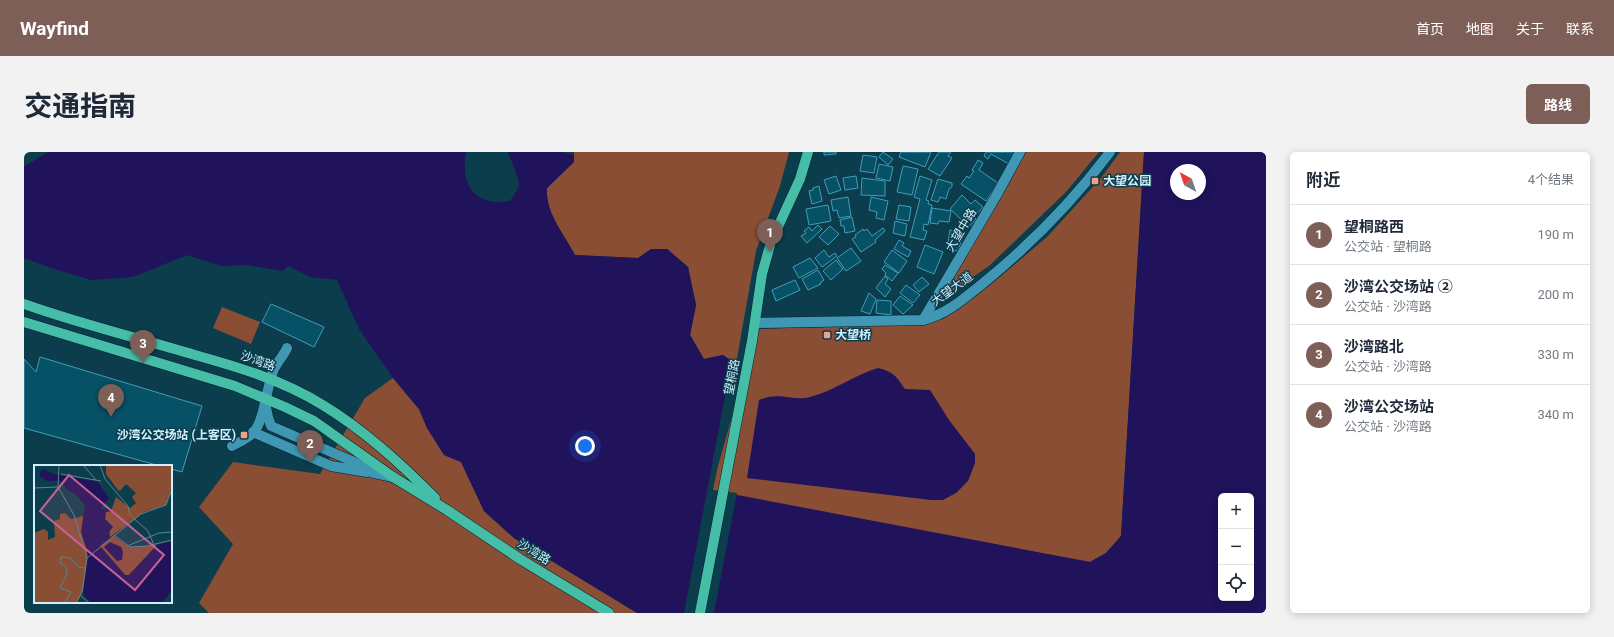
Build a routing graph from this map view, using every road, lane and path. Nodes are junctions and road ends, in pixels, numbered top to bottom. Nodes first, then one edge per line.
1 (808, 152) edge
2 (1020, 152) edge
3 (1110, 152) edge
4 (24, 304) edge
5 (923, 320) junction
6 (24, 322) edge
7 (755, 323) junction
8 (288, 348) dead end
9 (271, 379) junction
10 (264, 398) junction
11 (253, 432) junction
12 (370, 438) junction
13 (232, 446) dead end
14 (359, 452) junction
15 (374, 473) junction
16 (393, 477) junction
17 (447, 510) junction
18 (609, 613) edge
19 (700, 613) edge

1 - 7 main road, 望桐路
2 - 5 street, 大望中路
3 - 5 street, 大望大道
4 - 9 main road, 沙湾路
5 - 7 street, 大望大道
6 - 10 main road, 沙湾路
7 - 19 main road, 望桐路
8 - 9 street
9 - 10 street
9 - 12 main road, 沙湾路
10 - 11 street
10 - 14 main road, 沙湾路
10 - 15 street
11 - 13 street
11 - 15 street
12 - 14 main road
12 - 17 main road, 沙湾路
14 - 16 main road, 沙湾路
15 - 16 street
16 - 17 main road, 沙湾路
17 - 18 main road, 沙湾路

